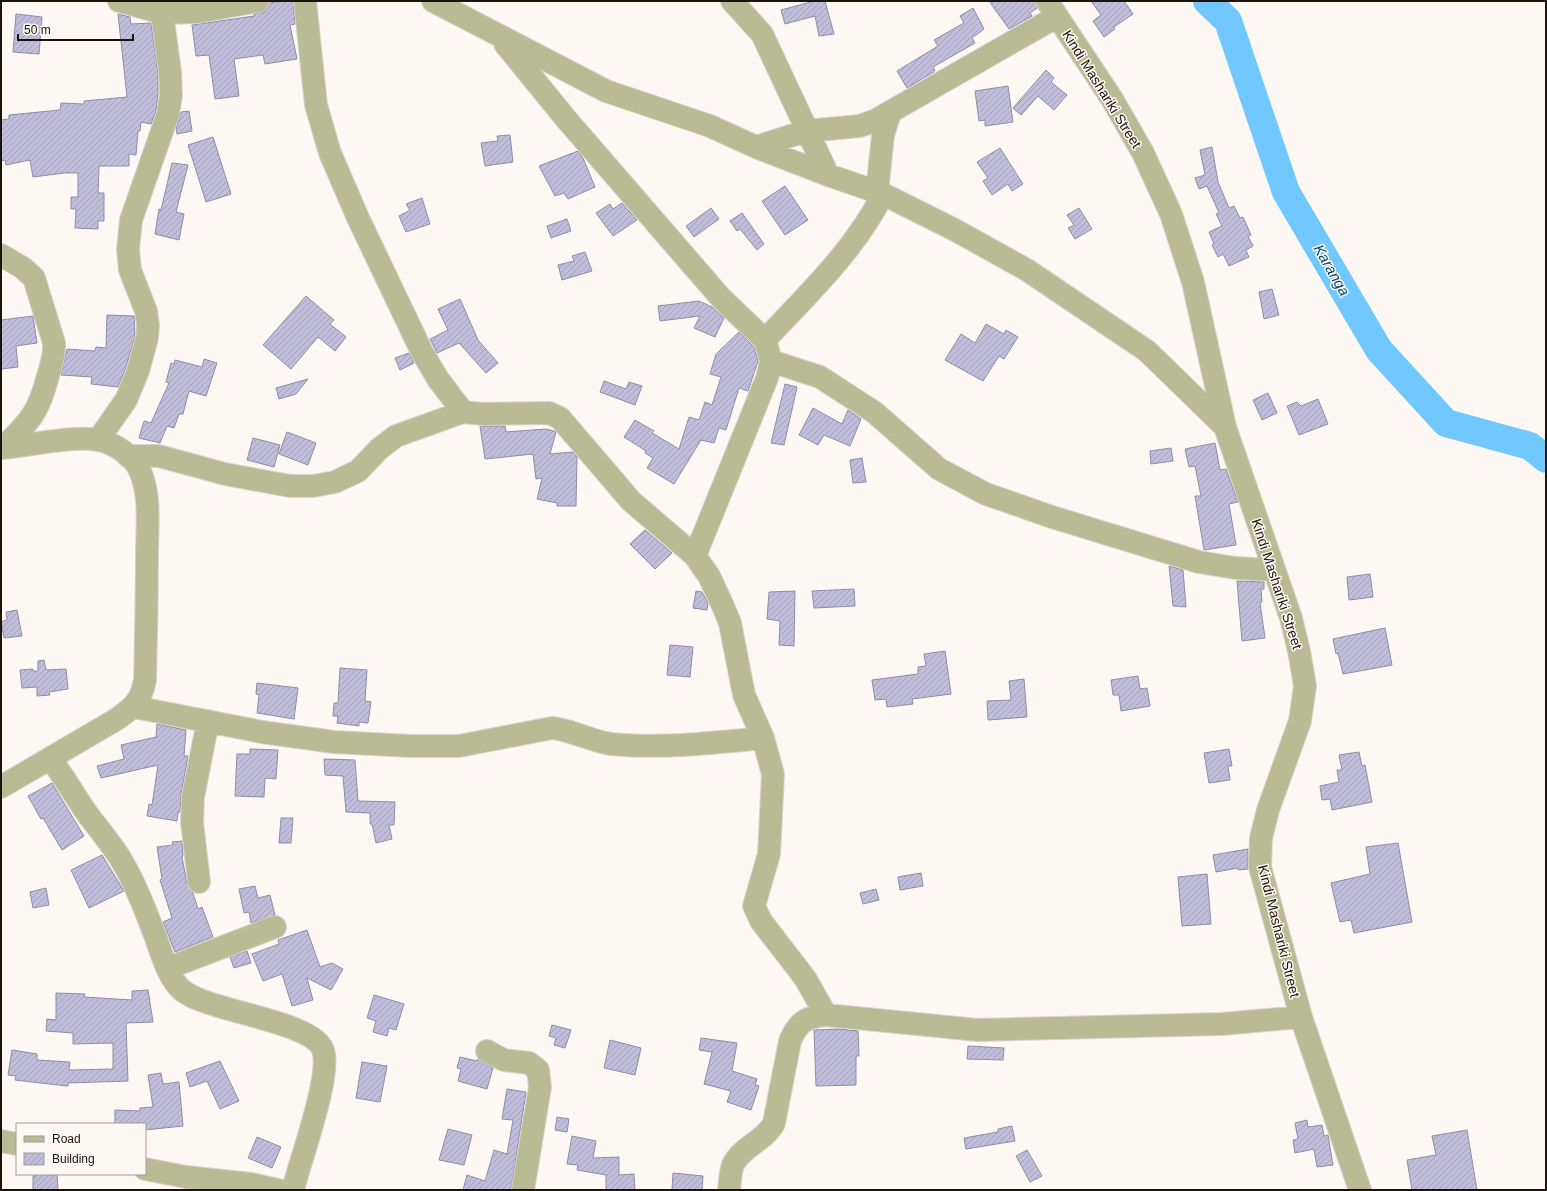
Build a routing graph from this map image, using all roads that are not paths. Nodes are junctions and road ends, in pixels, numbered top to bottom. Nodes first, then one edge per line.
1 (119, 1) edge
2 (258, 1) edge
3 (304, 1) edge
4 (433, 1) edge
5 (732, 1) edge
6 (1052, 9) edge
7 (162, 14) junction
8 (498, 35) junction
9 (890, 112) junction
10 (806, 131) junction
11 (756, 147) junction
12 (828, 175) junction
13 (880, 193) junction
14 (1, 255) edge
15 (768, 350) junction
16 (463, 412) junction
17 (1225, 427) junction
18 (98, 440) junction
19 (2, 448) edge
20 (128, 456) junction
21 (695, 556) junction
22 (1273, 570) junction
23 (134, 707) junction
24 (208, 721) junction
25 (763, 738) junction
26 (51, 759) junction
27 (1, 787) edge
28 (199, 882) dead end
29 (275, 926) dead end
30 (168, 968) junction
31 (826, 1015) junction
32 (1301, 1017) junction
33 (487, 1051) dead end
34 (1, 1141) edge
35 (16, 1144) edge
36 (146, 1169) edge
37 (187, 1184) edge
38 (278, 1190) edge
39 (293, 1190) edge
40 (523, 1190) edge
41 (729, 1190) edge
42 (1360, 1190) edge

1 - 7 street
2 - 7 street
3 - 16 street
4 - 8 street
5 - 10 street
6 - 9 street
6 - 17 street, Kindi Mashariki Street
7 - 18 street
8 - 11 street
8 - 15 street
9 - 10 street
9 - 13 street
10 - 11 street
10 - 12 street
11 - 12 street
12 - 13 street
13 - 15 street
13 - 17 street
14 - 19 street
15 - 21 street
15 - 22 street
16 - 20 street
16 - 21 street
17 - 22 street, Kindi Mashariki Street
18 - 19 street
18 - 20 street
20 - 23 street
21 - 25 street
22 - 32 street, Kindi Mashariki Street
23 - 24 street
23 - 26 street
24 - 25 street
24 - 28 street
25 - 31 street
26 - 27 street
26 - 30 street
29 - 30 street
30 - 39 street
31 - 32 street
31 - 41 street
32 - 42 street, Kindi Mashariki Street
33 - 40 street
34 - 35 street
36 - 37 street
37 - 38 street

